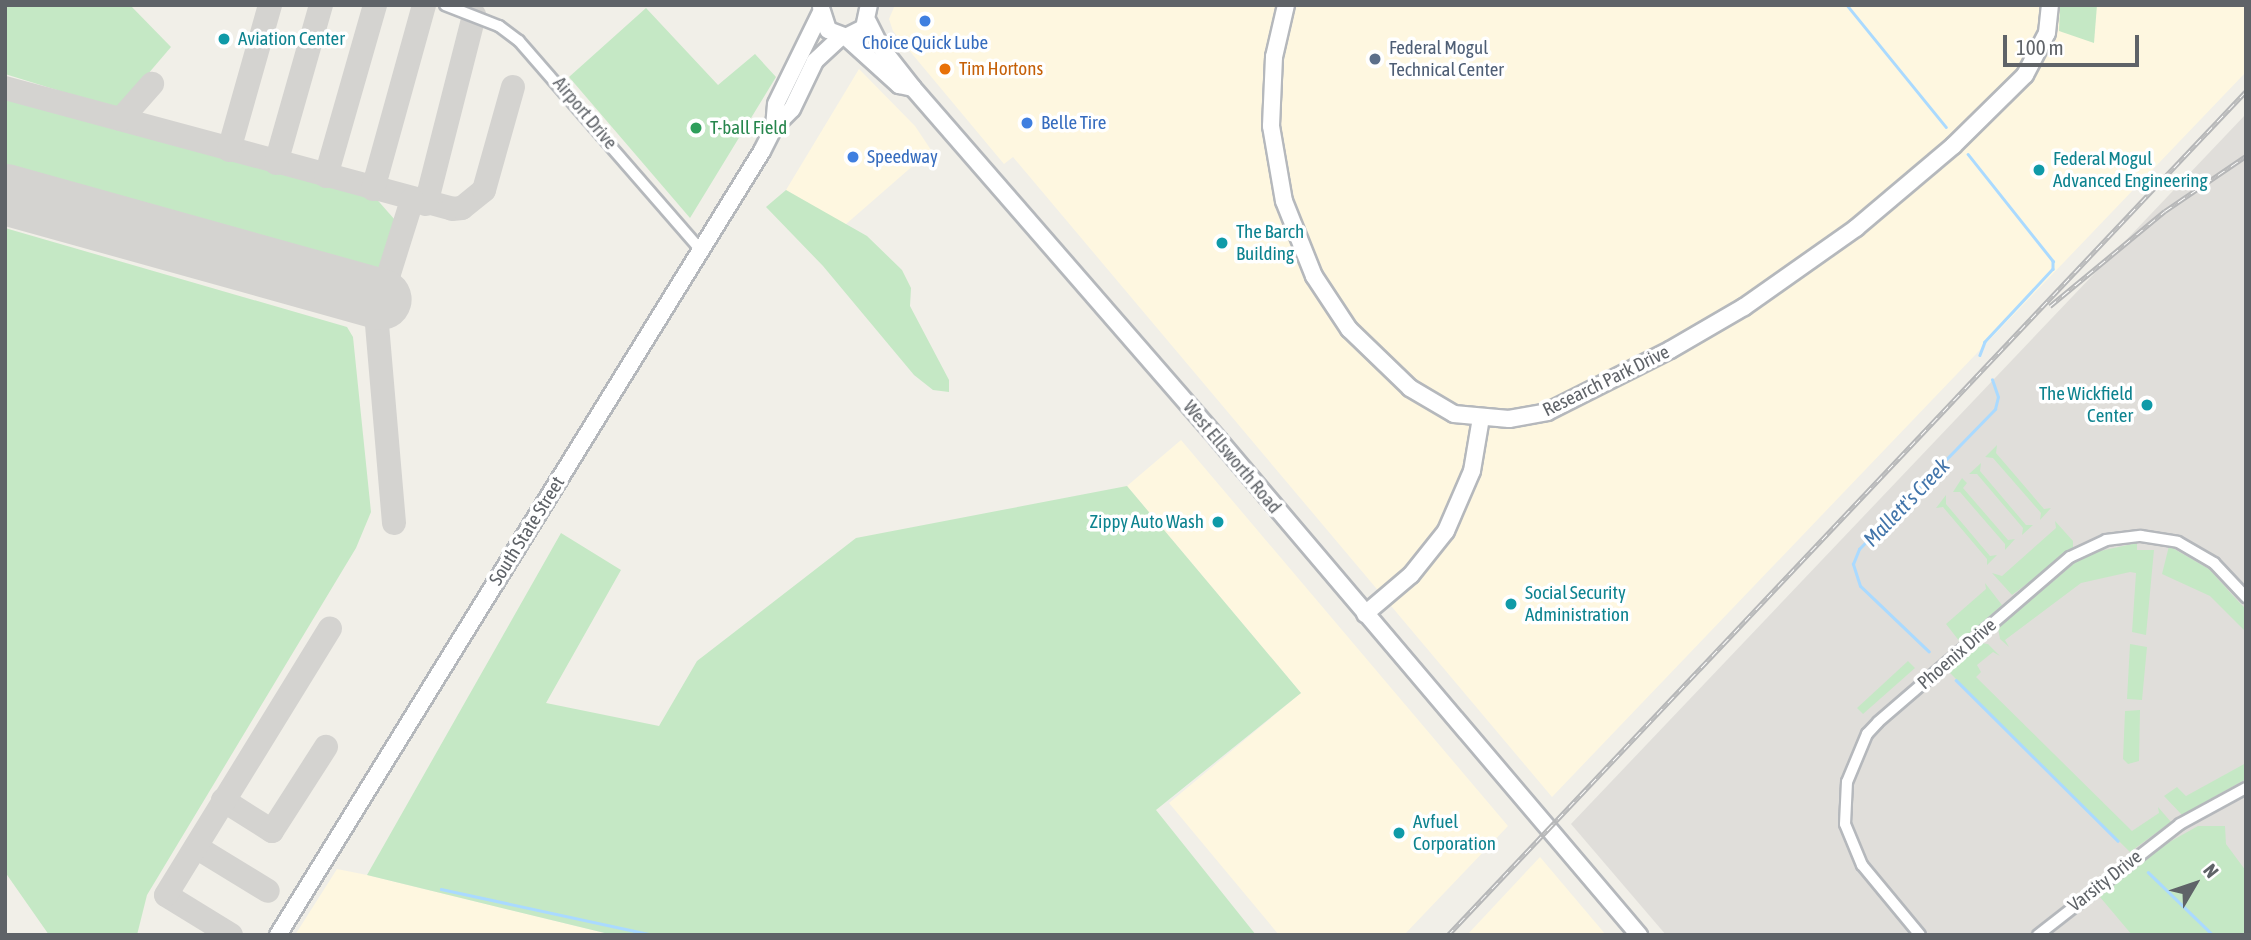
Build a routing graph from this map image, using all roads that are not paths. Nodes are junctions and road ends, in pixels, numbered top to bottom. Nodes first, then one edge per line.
1 (445, 5) edge
2 (1286, 5) edge
3 (2050, 5) edge
4 (821, 10) edge
5 (870, 12) edge
6 (844, 37) junction
7 (913, 89) junction
8 (774, 127) junction
9 (701, 250) junction
10 (1481, 418) junction
11 (2246, 597) edge
12 (1365, 614) junction
13 (2246, 788) edge
14 (278, 935) edge
15 (1639, 935) edge
16 (1920, 935) edge
17 (2038, 935) edge

1 - 9 street, Airport Drive
2 - 10 main road, Research Park Drive
3 - 10 main road, Research Park Drive
4 - 6 main road, West Ellsworth Road
4 - 8 main road, South State Street
5 - 6 main road, South State Street
5 - 7 main road, West Ellsworth Road
6 - 7 main road, West Ellsworth Road
6 - 8 main road, South State Street
7 - 12 main road, West Ellsworth Road
8 - 9 main road, South State Street
9 - 14 main road, South State Street
10 - 12 main road
11 - 16 street, Phoenix Drive
12 - 15 main road, West Ellsworth Road
13 - 17 street, Varsity Drive

